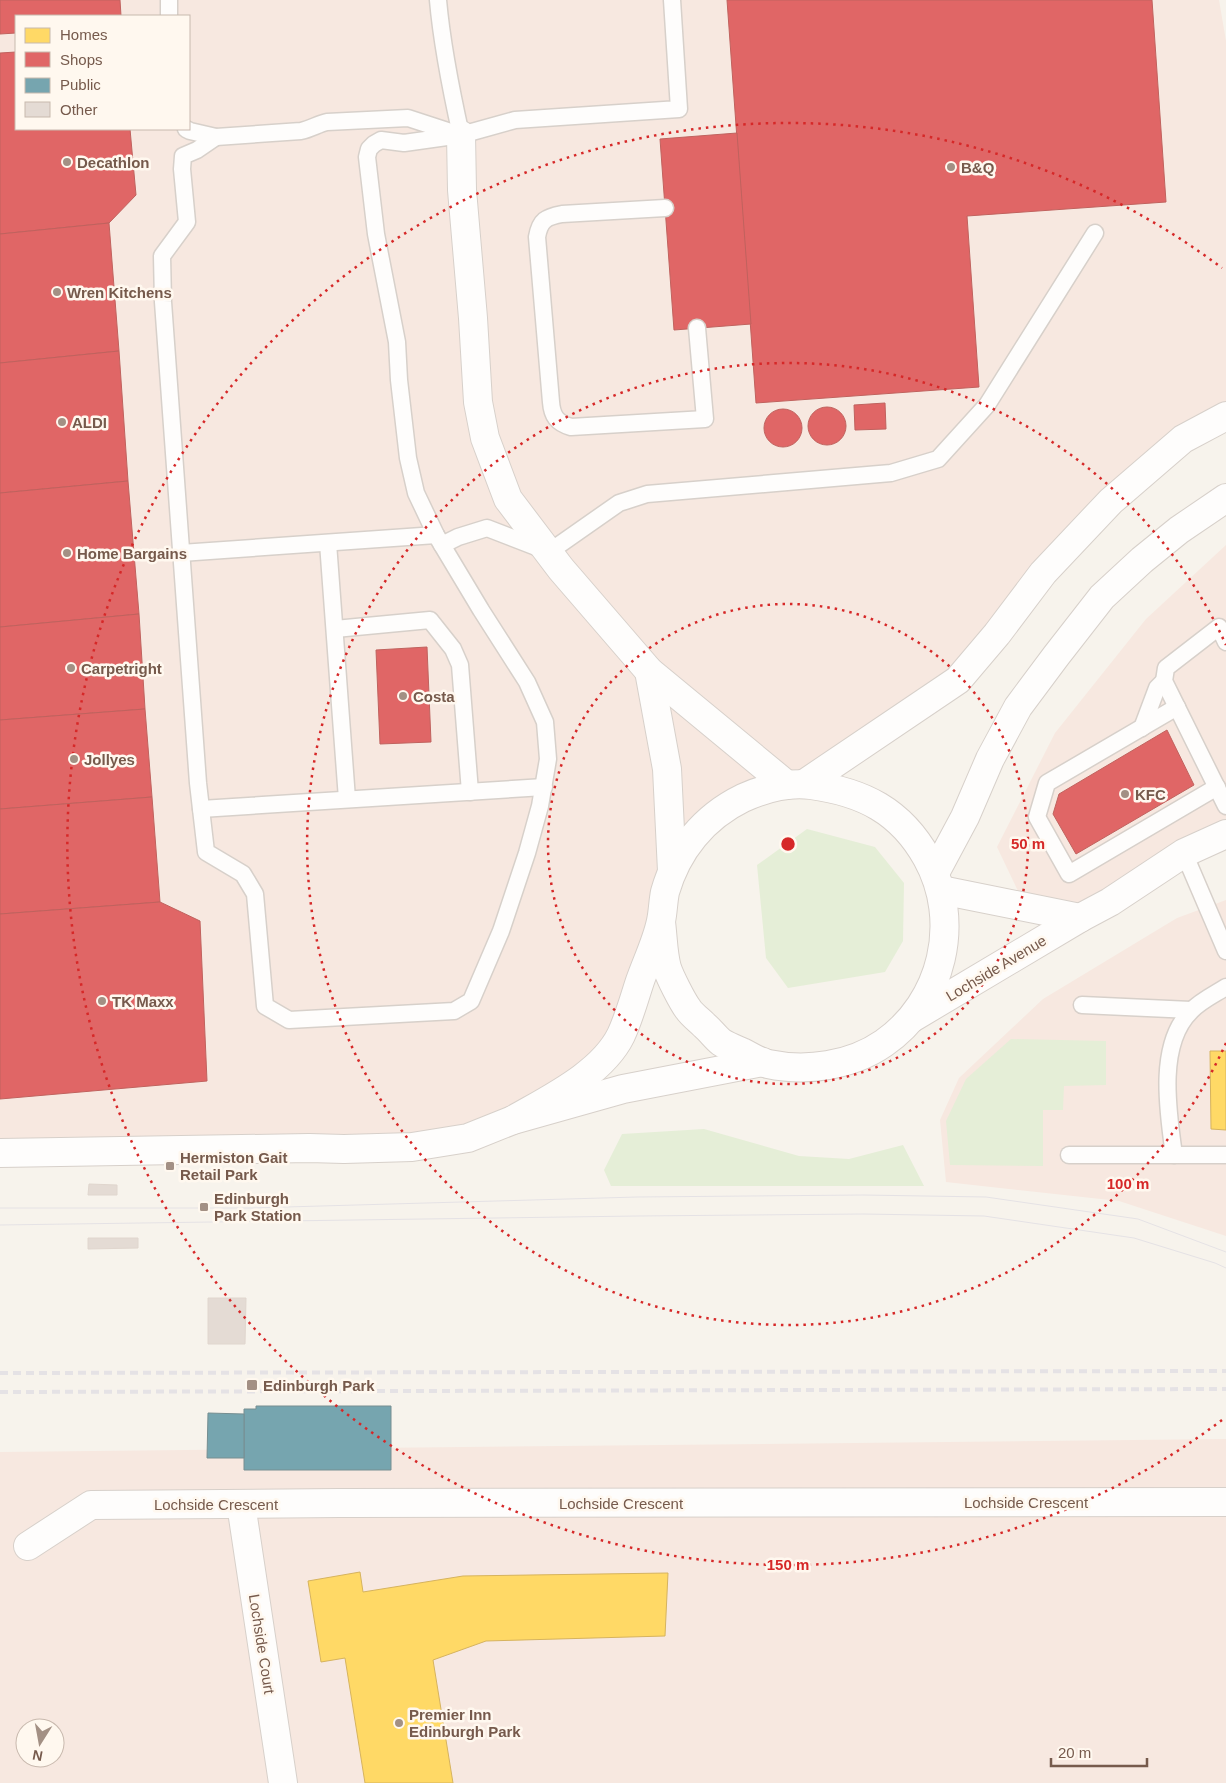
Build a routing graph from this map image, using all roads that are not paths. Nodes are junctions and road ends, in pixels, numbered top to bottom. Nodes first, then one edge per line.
1 (169, 0) edge
2 (438, 0) edge
3 (672, 0) edge
4 (170, 15) edge
5 (188, 130) edge
6 (461, 135) junction
7 (216, 137) junction
8 (665, 208) dead end
9 (1095, 232) dead end
10 (697, 328) dead end
11 (1226, 405) edge
12 (1226, 416) edge
13 (1183, 439) junction
14 (1226, 498) edge
15 (439, 540) junction
16 (328, 543) junction
17 (548, 552) junction
18 (181, 553) junction
19 (1222, 624) edge
20 (335, 629) junction
21 (1226, 642) edge
22 (649, 671) junction
23 (1164, 681) junction
24 (1177, 707) junction
25 (1142, 728) junction
26 (795, 784) junction
27 (544, 787) junction
28 (1216, 787) junction
29 (470, 792) junction
30 (347, 799) junction
31 (1226, 806) edge
32 (201, 809) junction
33 (1226, 834) edge
34 (1184, 853) junction
35 (672, 871) junction
36 (938, 881) junction
37 (1080, 918) junction
38 (661, 922) junction
39 (1226, 951) edge
40 (1226, 987) edge
41 (1082, 1005) dead end
42 (1191, 1010) junction
43 (912, 1018) junction
44 (763, 1062) junction
45 (513, 1120) junction
46 (0, 1153) edge
47 (1069, 1155) dead end
48 (1174, 1155) junction
49 (1226, 1155) edge
50 (1226, 1502) edge
51 (241, 1504) junction
52 (28, 1546) dead end
53 (283, 1783) edge

1 - 4 lane
2 - 6 lane
3 - 6 lane
5 - 7 lane
6 - 7 lane
6 - 15 lane
6 - 17 street
7 - 18 lane
8 - 10 lane
9 - 17 lane
11 - 13 street
12 - 13 street
13 - 26 street
14 - 36 street
15 - 16 lane
15 - 17 lane
15 - 27 lane
16 - 18 lane
16 - 20 lane
17 - 22 street
18 - 32 lane
19 - 21 lane
19 - 23 lane
20 - 29 lane
20 - 30 lane
22 - 26 street
22 - 35 street
23 - 24 lane
23 - 25 lane
24 - 25 lane
24 - 28 lane
25 - 28 lane
26 - 35 street
26 - 36 street
27 - 29 lane
27 - 32 lane
28 - 31 lane
29 - 30 lane
30 - 32 lane
33 - 34 street, Lochside Avenue
34 - 37 street, Lochside Avenue
34 - 39 lane
35 - 38 street
36 - 37 street, Lochside Avenue
36 - 43 street
37 - 43 street, Lochside Avenue
38 - 44 street
38 - 45 street
40 - 42 lane
41 - 42 lane
42 - 48 lane
43 - 44 street
44 - 45 street
45 - 46 street
47 - 48 lane
48 - 49 lane
50 - 51 street, Lochside Crescent
51 - 52 street, Lochside Crescent
51 - 53 street, Lochside Court

